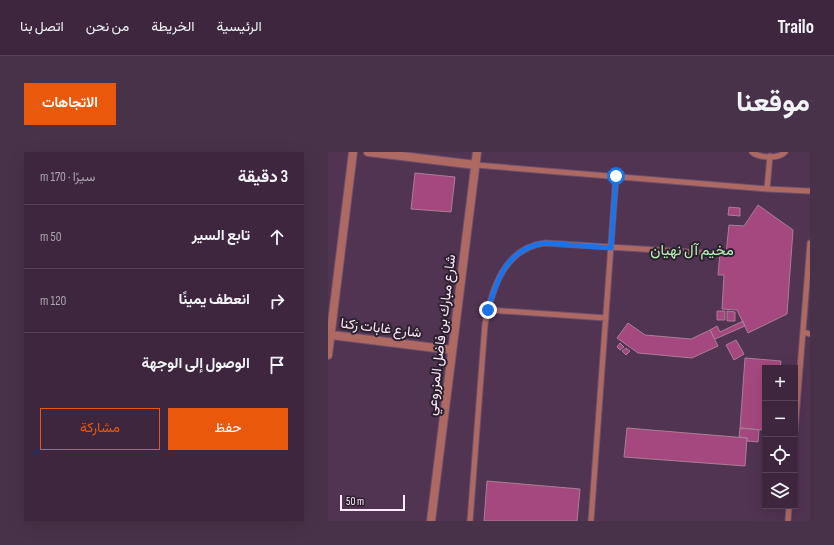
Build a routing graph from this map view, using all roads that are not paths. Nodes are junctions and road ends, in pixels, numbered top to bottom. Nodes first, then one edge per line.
1 (353, 152) edge
2 (368, 152) edge
3 (477, 152) edge
4 (752, 152) edge
5 (785, 152) edge
6 (770, 156) junction
7 (476, 165) junction
8 (616, 176) junction
9 (767, 189) junction
10 (810, 191) edge
11 (810, 243) edge
12 (611, 248) junction
13 (706, 253) dead end
14 (810, 253) edge
15 (809, 274) edge
16 (488, 310) junction
17 (606, 318) junction
18 (803, 332) junction
19 (810, 334) edge
20 (330, 335) junction
21 (452, 350) junction
22 (328, 355) edge
23 (797, 401) edge
24 (789, 509) edge
25 (431, 521) edge
26 (470, 521) edge
27 (591, 521) edge
28 (788, 521) edge

1 - 20 street
2 - 7 street
3 - 7 street, شارع مبارك بن فاضل المزروعي
4 - 6 lane
5 - 6 lane
6 - 9 lane
7 - 8 lane
7 - 21 street, شارع مبارك بن فاضل المزروعي
8 - 9 lane
8 - 12 lane
9 - 10 lane
11 - 14 lane
12 - 13 lane
12 - 16 lane
12 - 17 lane
14 - 15 lane
15 - 18 lane
16 - 17 lane
16 - 26 lane
17 - 27 lane
18 - 19 lane
18 - 23 lane
20 - 21 street, شارع غابات رَكنا
20 - 22 street
21 - 25 street, شارع مبارك بن فاضل المزروعي
24 - 28 lane

